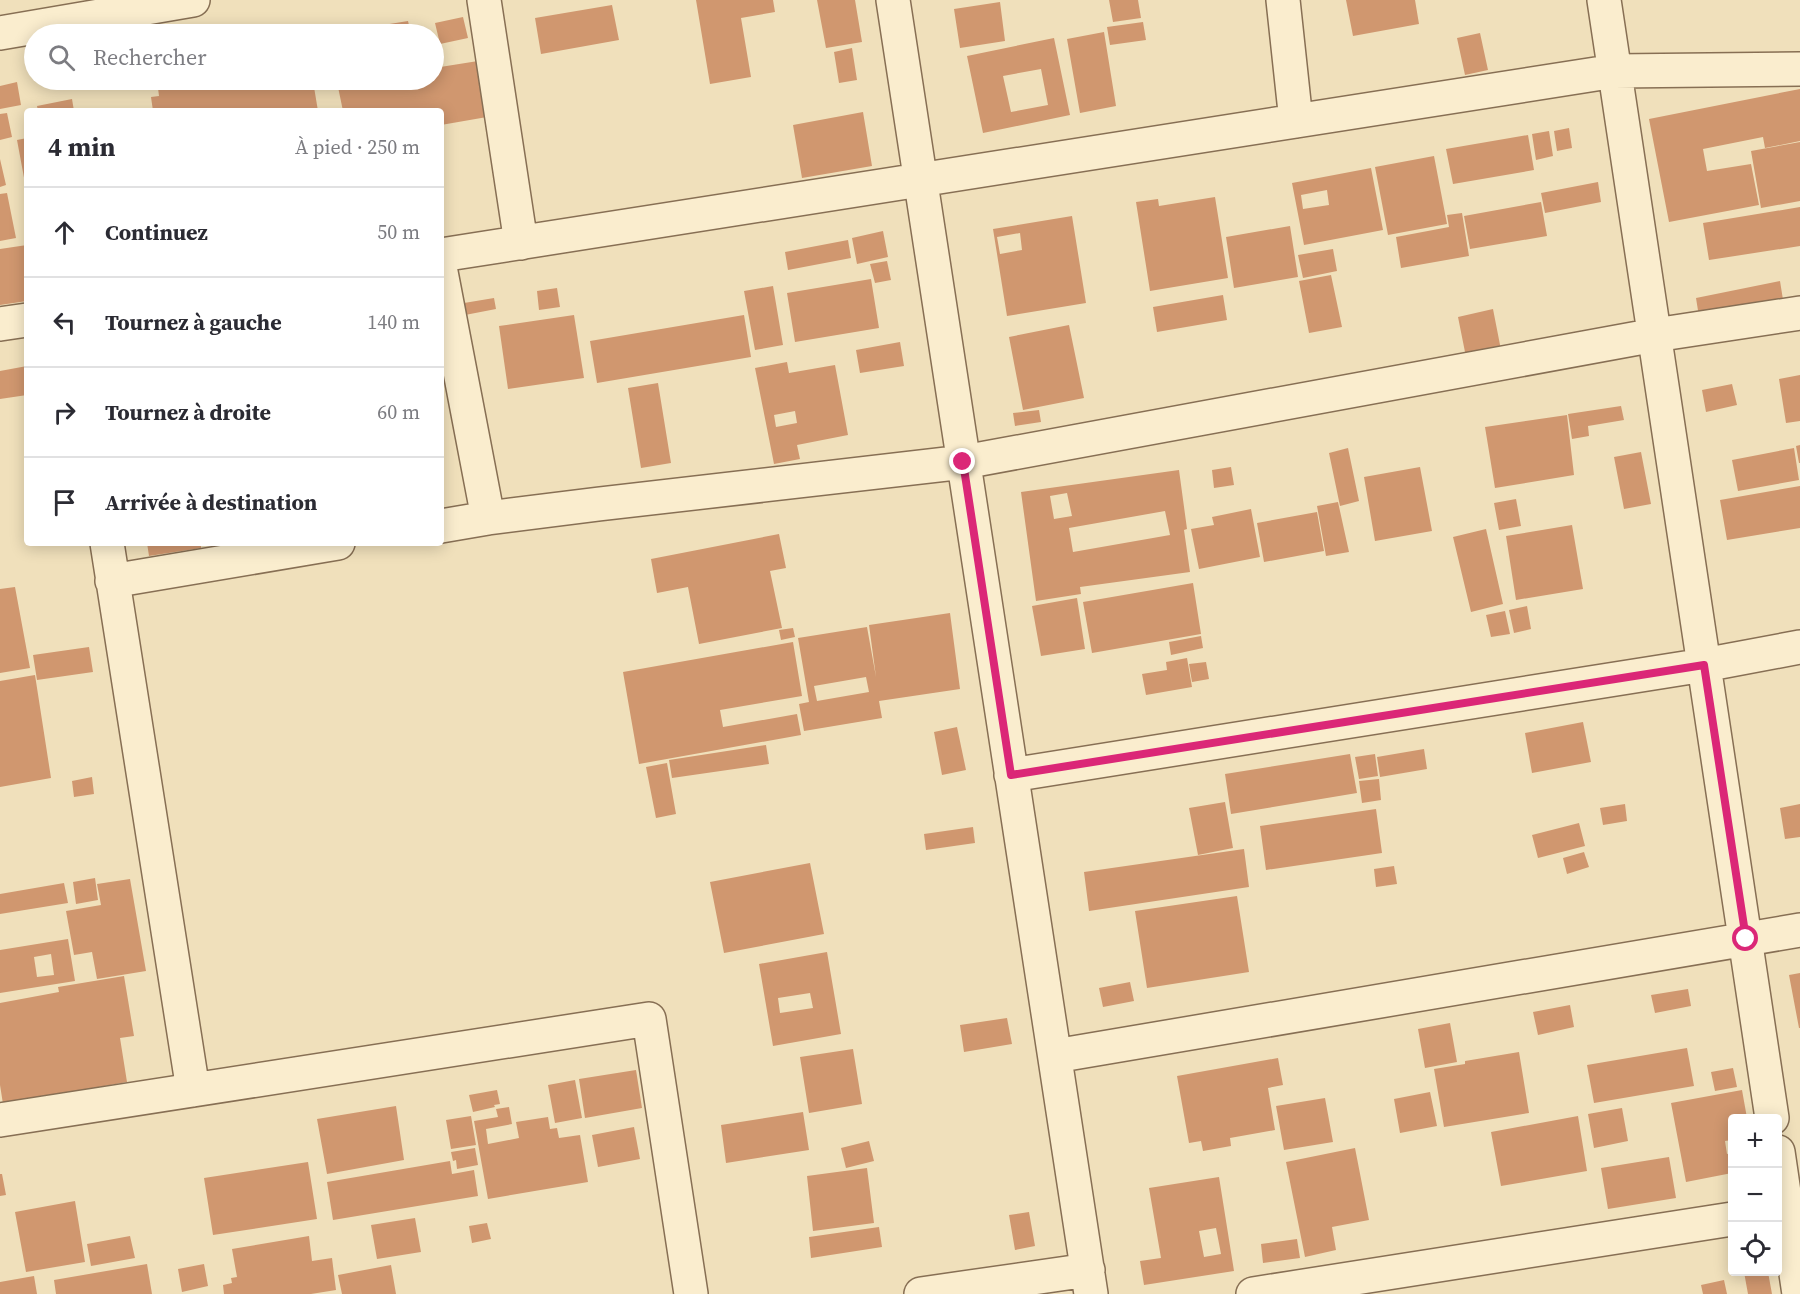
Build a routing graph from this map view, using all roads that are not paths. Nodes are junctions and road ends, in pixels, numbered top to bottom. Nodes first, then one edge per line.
1 (193, 0) edge
2 (484, 0) edge
3 (892, 0) edge
4 (1283, 0) edge
5 (1604, 0) edge
6 (61, 11) edge
7 (24, 24) edge
8 (25, 24) edge
9 (0, 33) edge
10 (1800, 69) edge
11 (1615, 71) junction
12 (1296, 121) junction
13 (920, 180) junction
14 (521, 243) junction
15 (444, 255) edge
16 (444, 288) edge
17 (1800, 313) edge
18 (24, 320) edge
19 (0, 324) edge
20 (1655, 335) junction
21 (963, 462) junction
22 (488, 518) junction
23 (444, 525) edge
24 (107, 546) edge
25 (320, 546) edge
26 (112, 581) junction
27 (1800, 647) edge
28 (1704, 665) junction
29 (1011, 775) junction
30 (1800, 930) edge
31 (1746, 939) junction
32 (1054, 1056) junction
33 (193, 1090) junction
34 (1771, 1114) edge
35 (0, 1120) edge
36 (1781, 1168) edge
37 (1788, 1210) edge
38 (1728, 1220) edge
39 (1090, 1282) edge
40 (691, 1294) edge
41 (921, 1294) edge
42 (1253, 1294) edge
43 (1799, 1294) edge

1 - 6 street
2 - 14 street
3 - 13 street
4 - 12 street
5 - 11 street
6 - 8 street
7 - 9 street
10 - 11 street
11 - 12 street
11 - 20 street
12 - 13 street
13 - 14 street
13 - 21 street
14 - 15 street
16 - 22 street
17 - 20 street
18 - 19 street
20 - 21 street
20 - 28 street
21 - 22 street
21 - 29 street
22 - 23 street
24 - 26 street
25 - 26 street
26 - 33 street
27 - 28 street
28 - 29 street
28 - 31 street
29 - 32 street
30 - 31 street
31 - 32 street
31 - 34 street
32 - 39 street
33 - 35 street
33 - 40 street
36 - 37 street
37 - 43 street
38 - 42 street
39 - 41 street

